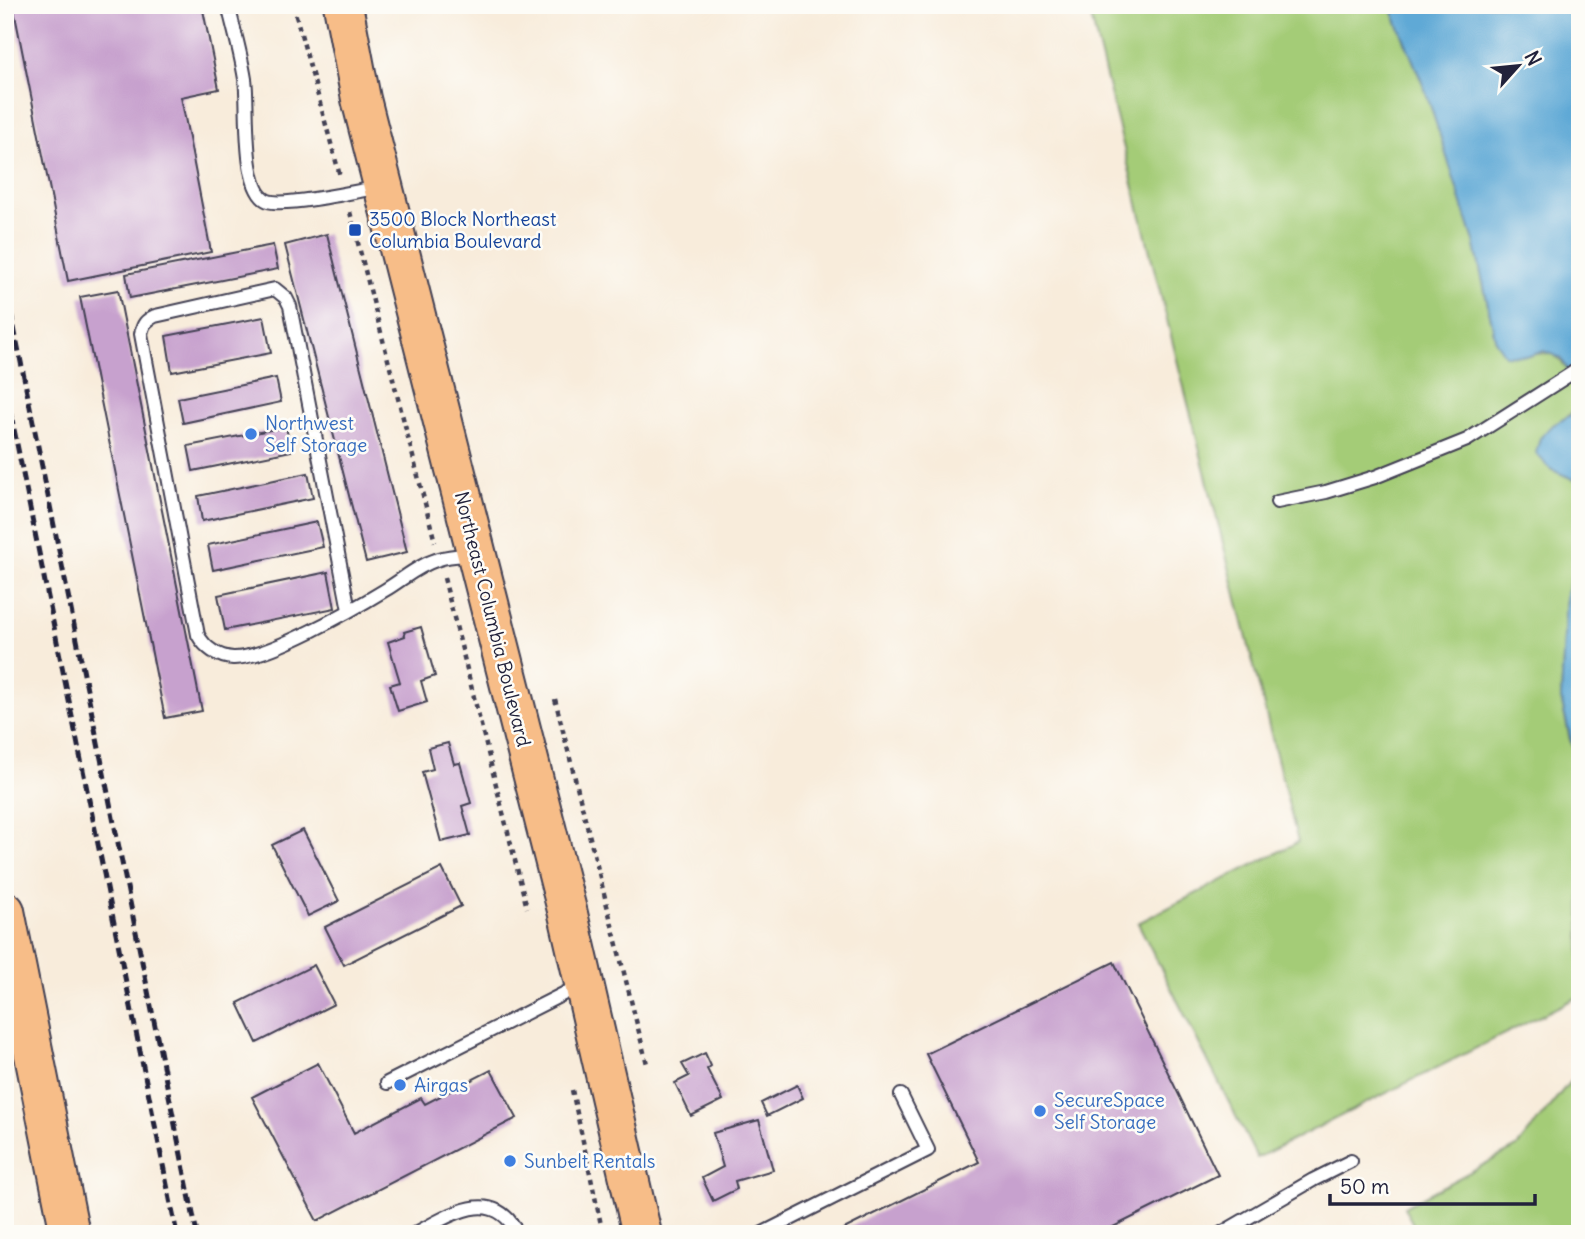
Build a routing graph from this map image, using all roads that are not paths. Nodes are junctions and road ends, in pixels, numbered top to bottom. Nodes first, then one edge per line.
1 (228, 5) edge
2 (343, 5) edge
3 (383, 186) junction
4 (1580, 368) edge
5 (1277, 502) dead end
6 (477, 557) junction
7 (349, 611) junction
8 (5, 911) edge
9 (584, 983) junction
10 (387, 1083) dead end
11 (901, 1095) dead end
12 (1351, 1161) dead end
13 (70, 1234) edge
14 (414, 1234) edge
15 (518, 1234) edge
16 (642, 1234) edge
17 (761, 1234) edge
18 (1220, 1234) edge

1 - 3 lane
2 - 3 main road, Northeast Columbia Boulevard
3 - 6 main road, Northeast Columbia Boulevard
4 - 5 lane
6 - 7 lane
6 - 9 main road, Northeast Columbia Boulevard
7 - 7 lane
8 - 13 main road
9 - 10 lane
9 - 16 main road, Northeast Columbia Boulevard
11 - 17 lane
12 - 18 lane
14 - 15 lane

